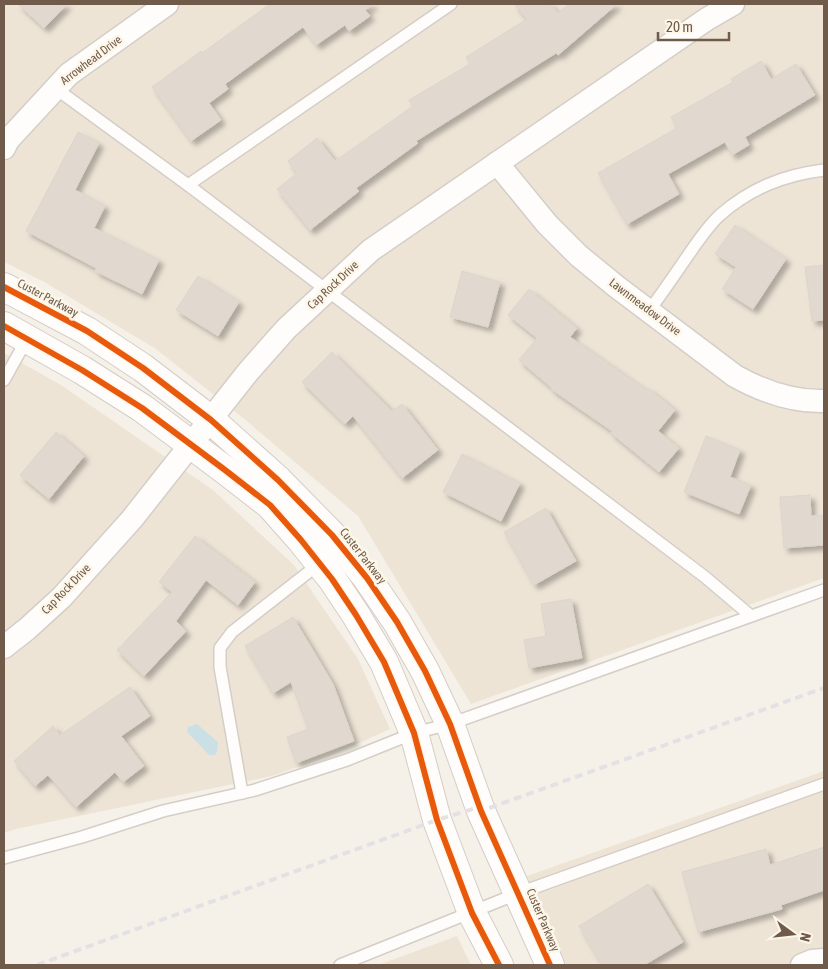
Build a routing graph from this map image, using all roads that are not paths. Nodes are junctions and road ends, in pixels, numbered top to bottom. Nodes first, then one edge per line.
1 (167, 4) edge
2 (451, 4) edge
3 (733, 4) edge
4 (55, 88) junction
5 (4, 148) edge
6 (497, 163) junction
7 (824, 170) edge
8 (188, 185) junction
9 (4, 287) edge
10 (327, 290) junction
11 (649, 311) junction
12 (15, 333) edge
13 (4, 380) edge
14 (824, 401) edge
15 (211, 420) junction
16 (191, 444) junction
17 (319, 564) junction
18 (824, 590) edge
19 (751, 616) junction
20 (4, 646) edge
21 (450, 724) junction
22 (414, 733) junction
23 (824, 784) edge
24 (242, 793) junction
25 (4, 858) edge
26 (519, 893) junction
27 (472, 913) junction
28 (824, 960) edge
29 (340, 965) edge
30 (499, 965) edge
31 (550, 965) edge
32 (802, 965) edge

1 - 4 street, Arrowhead Drive
2 - 8 lane
3 - 6 street, Cap Rock Drive
4 - 5 street, Arrowhead Drive
4 - 8 lane
6 - 10 street, Cap Rock Drive
6 - 11 street, Lawnmeadow Drive
7 - 11 lane
8 - 10 lane
9 - 15 street, Custer Parkway
10 - 15 street, Cap Rock Drive
10 - 19 lane
11 - 14 street, Lawnmeadow Drive
12 - 13 lane
12 - 16 street
15 - 16 street, Cap Rock Drive
15 - 21 street, Custer Parkway
16 - 17 street
16 - 20 street, Cap Rock Drive
17 - 22 street
17 - 24 lane
18 - 19 lane
19 - 21 lane
21 - 22 lane
21 - 26 street, Custer Parkway
22 - 24 lane
22 - 27 street
23 - 26 lane
24 - 25 lane
26 - 27 lane
26 - 31 street, Custer Parkway
27 - 29 lane
27 - 30 street
28 - 32 street

